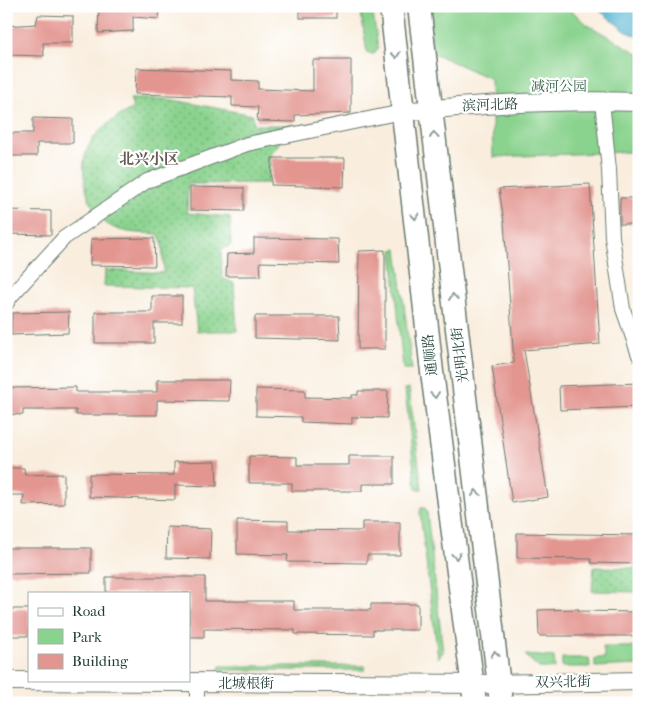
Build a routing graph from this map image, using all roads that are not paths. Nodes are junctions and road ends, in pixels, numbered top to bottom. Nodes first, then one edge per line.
1 (391, 6) edge
2 (419, 6) edge
3 (602, 101) junction
4 (639, 102) edge
5 (431, 109) junction
6 (402, 112) junction
7 (6, 304) edge
8 (639, 355) edge
9 (6, 681) edge
10 (639, 681) edge
11 (6, 690) edge
12 (639, 690) edge
13 (197, 692) edge
14 (487, 692) edge

1 -> 6 main road, 通顺路
2 - 5 main road, 光明北街
3 - 4 street, 滨河北路
3 - 5 street, 滨河北路
3 - 8 street
5 - 6 street, 滨河北路
14 -> 5 main road, 光明北街
6 - 7 street
6 -> 14 main road, 通顺路
9 - 13 street, 北城根街
10 - 14 street, 双兴北街
11 - 13 street, 北城根街
12 - 14 street, 双兴北街
13 - 14 street, 北城根街

